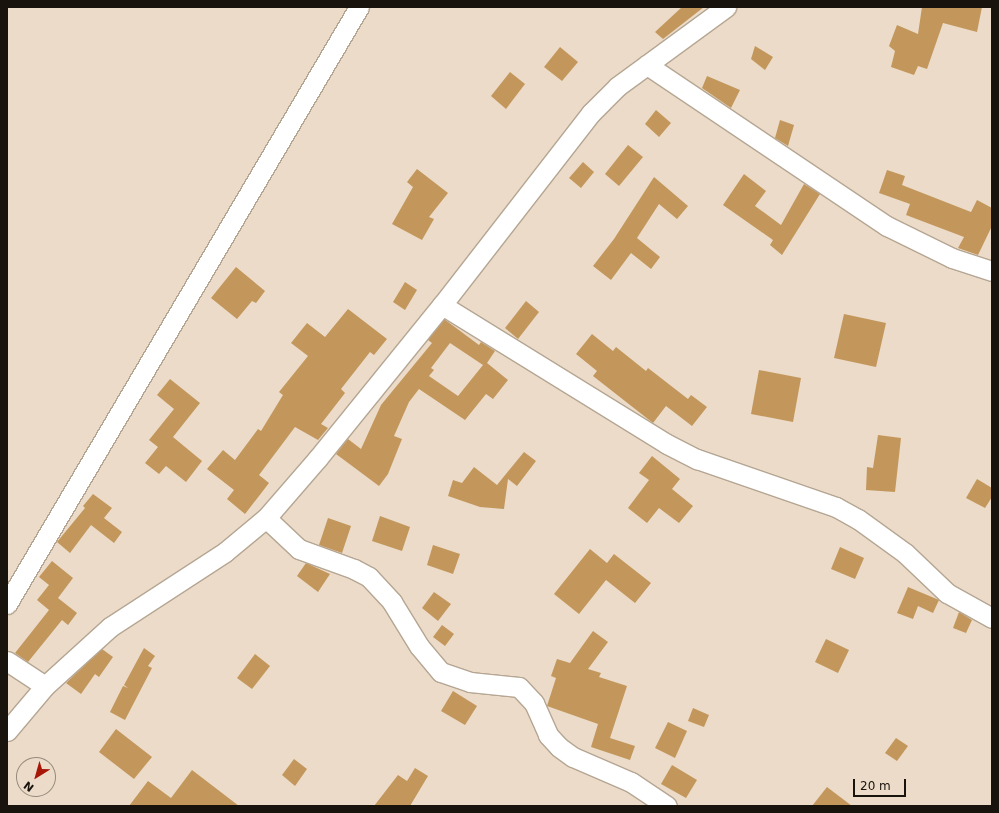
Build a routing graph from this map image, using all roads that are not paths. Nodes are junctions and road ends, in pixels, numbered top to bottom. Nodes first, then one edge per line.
1 (359, 7) edge
2 (726, 7) edge
3 (647, 65) junction
4 (992, 271) edge
5 (442, 305) junction
6 (266, 518) junction
7 (7, 604) edge
8 (992, 618) edge
9 (7, 661) edge
10 (45, 686) junction
11 (7, 731) edge
12 (665, 805) edge

1 - 7 street
2 - 3 street
3 - 4 street
3 - 5 street
5 - 6 street
5 - 8 street
6 - 10 street
6 - 12 street
9 - 10 street
10 - 11 street

